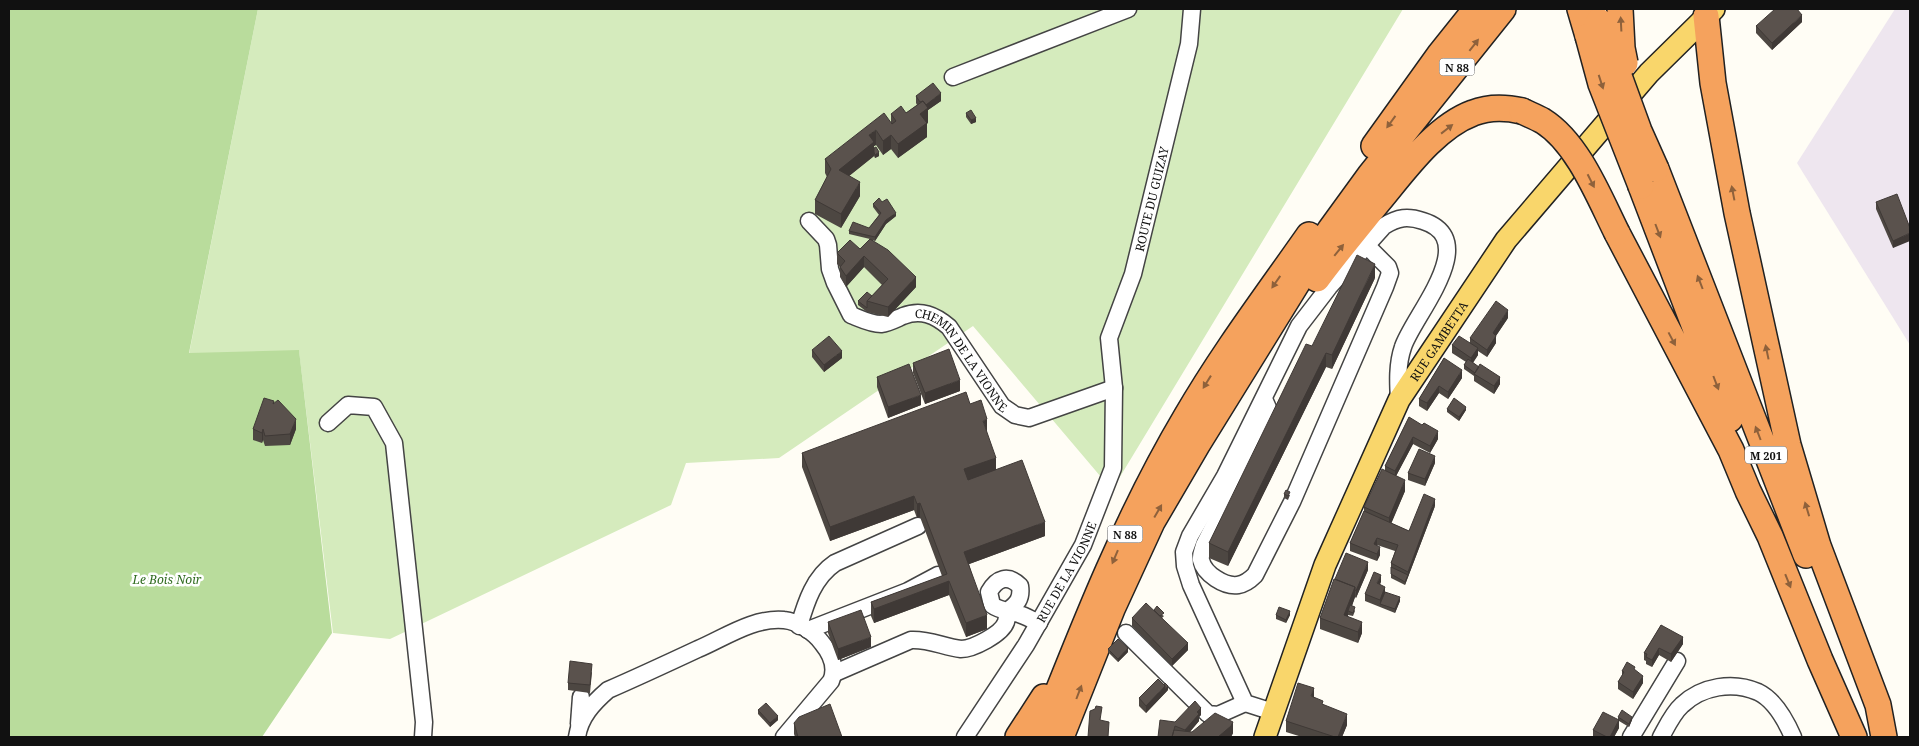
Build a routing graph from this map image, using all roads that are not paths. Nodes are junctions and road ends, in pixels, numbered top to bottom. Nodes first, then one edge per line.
1 (1128, 9) edge
2 (1192, 9) edge
3 (1476, 9) edge
4 (1503, 9) edge
5 (1710, 12) edge
6 (1597, 17) edge
7 (953, 77) dead end
8 (1650, 170) junction
9 (809, 221) dead end
10 (1366, 245) junction
11 (1114, 388) junction
12 (1264, 399) junction
13 (1399, 400) junction
14 (328, 423) dead end
15 (1197, 445) junction
16 (918, 526) dead end
17 (1770, 536) junction
18 (870, 540) dead end
19 (855, 554) junction
20 (938, 576) edge
21 (1039, 623) junction
22 (804, 628) junction
23 (1126, 633) dead end
24 (1072, 655) junction
25 (1677, 662) dead end
26 (834, 673) junction
27 (581, 697) dead end
28 (1245, 703) junction
29 (1273, 712) junction
30 (578, 733) edge
31 (423, 737) edge
32 (784, 737) edge
33 (965, 737) edge
34 (1018, 737) edge
35 (1040, 737) edge
36 (1062, 737) edge
37 (1265, 737) edge
38 (1631, 737) edge
39 (1661, 737) edge
40 (1793, 737) edge
41 (1854, 737) edge
42 (1883, 737) edge

1 - 7 street
2 - 11 street, ROUTE DU GUIZAY
3 -> 24 highway, N 88
15 -> 4 highway, N 88
5 - 13 main road, RUE GAMBETTA
42 -> 5 highway
8 -> 6 highway, bridge
6 -> 8 highway, M 201, bridge
8 -> 17 highway, M 201
42 -> 8 highway, M 201
9 - 11 street, CHEMIN DE LA VIONNE
10 - 12 street
10 - 12 street
10 - 13 street
11 - 21 street, RUE DE LA VIONNE
12 - 28 street
13 - 29 main road, RUE GAMBETTA
14 - 31 street
15 -> 17 highway, bridge
36 -> 15 highway, N 88
16 - 19 street
17 -> 41 highway, M 201
18 - 19 street
19 - 22 street
20 - 22 street
21 - 26 street
21 - 33 street, RUE DE LA VIONNE
22 - 26 street
22 - 30 street
23 - 28 street
24 - 34 highway
24 - 35 highway, N 88
25 - 38 street
26 - 32 street
27 - 30 street
28 - 29 street
29 - 37 main road, RUE GAMBETTA
39 - 40 street

